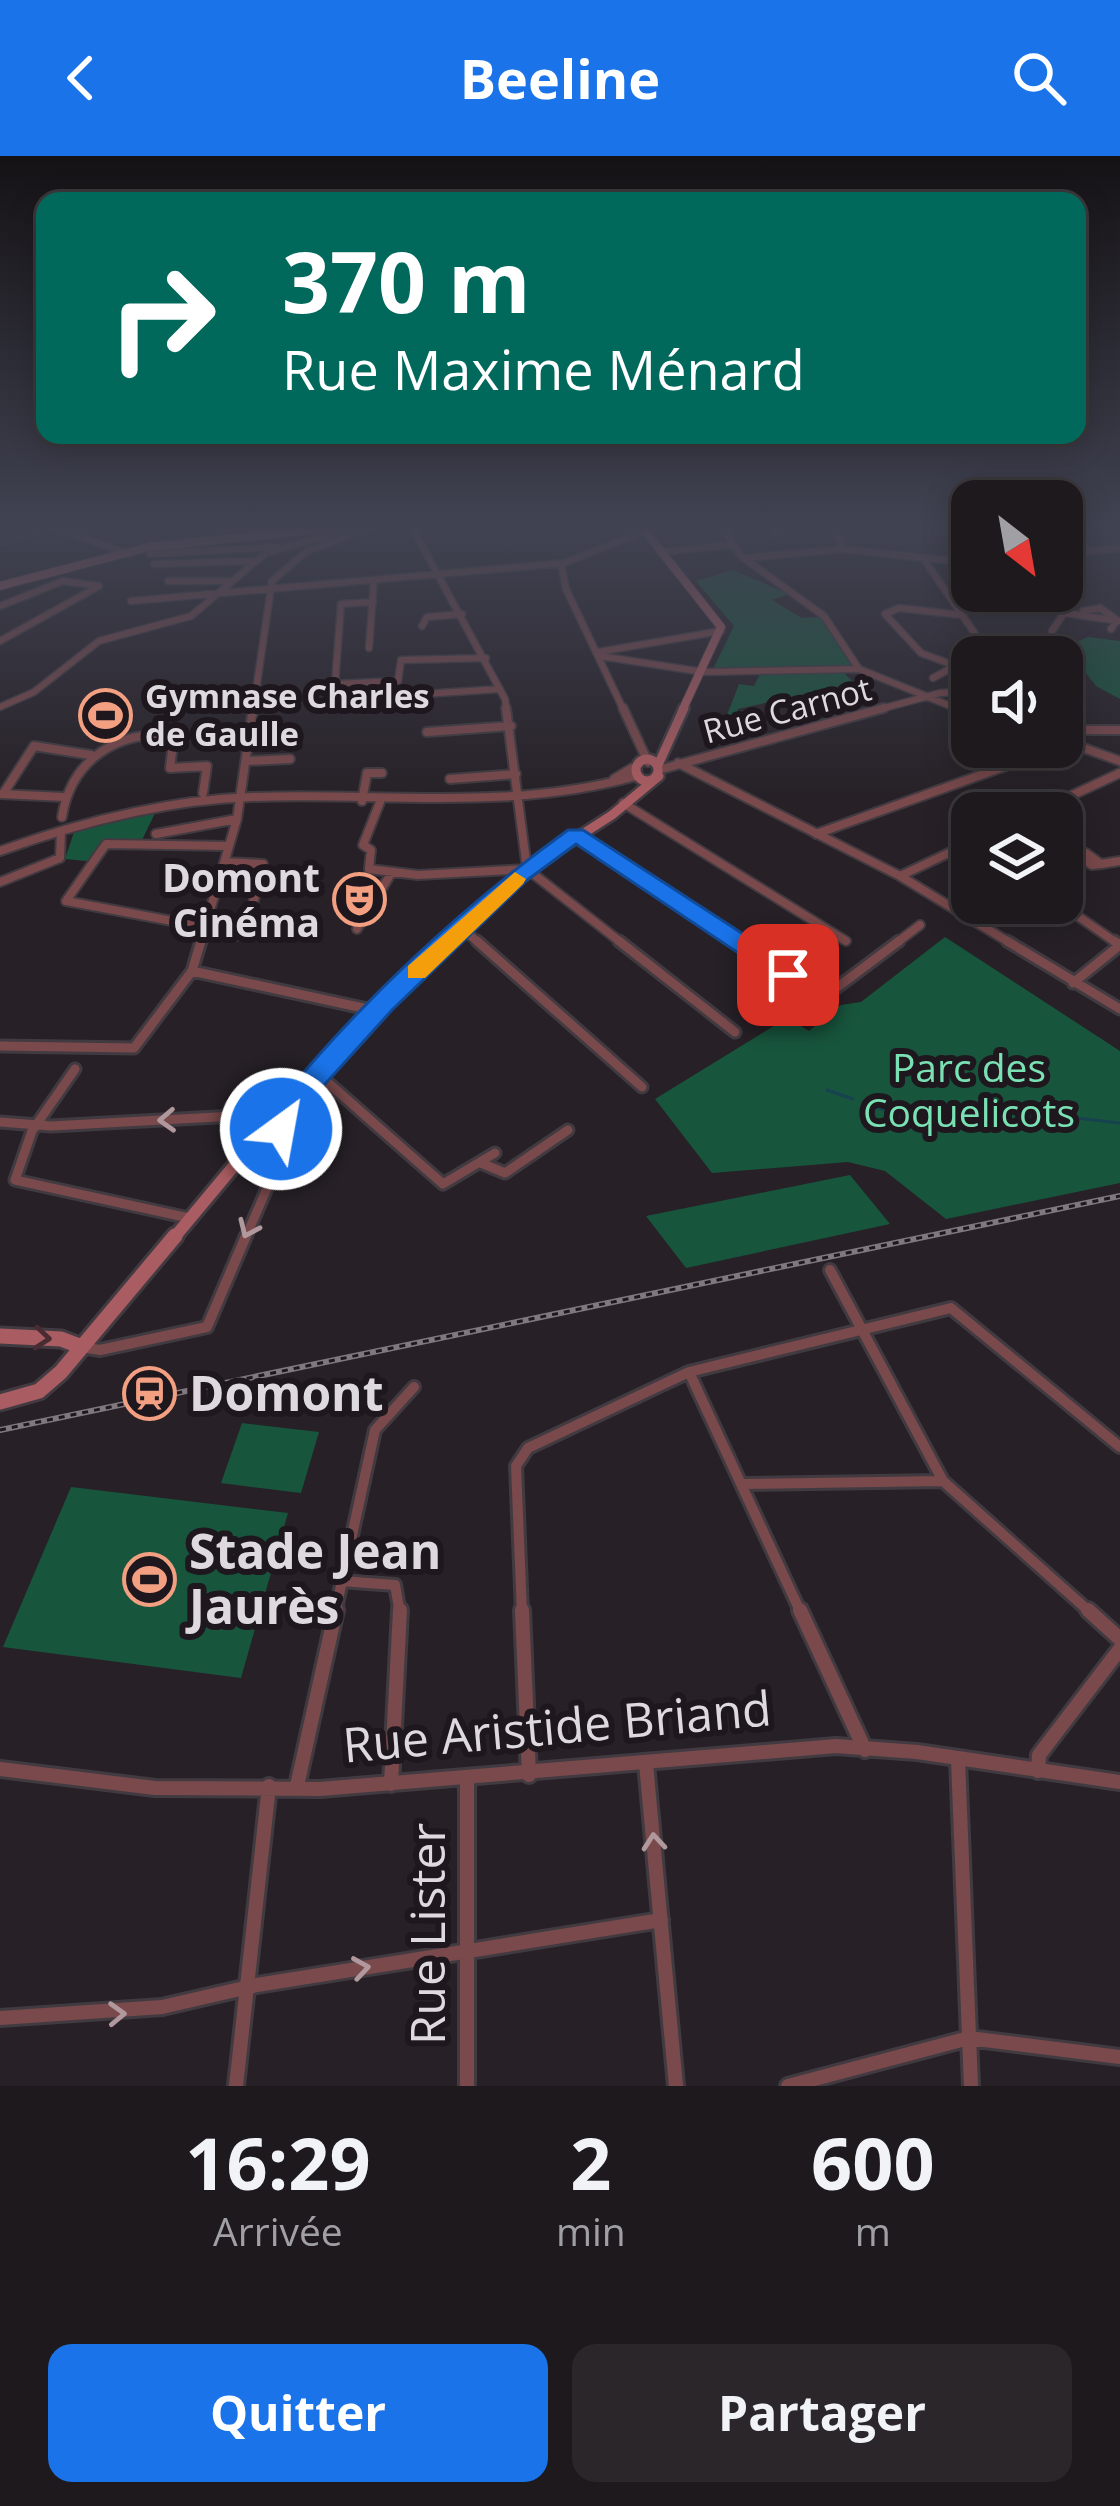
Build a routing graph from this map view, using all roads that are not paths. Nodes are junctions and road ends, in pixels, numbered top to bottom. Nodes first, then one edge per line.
1 (43, 617) edge
2 (187, 617) edge
3 (266, 617) edge
4 (340, 617) edge
5 (372, 617) edge
6 (433, 617) edge
7 (464, 617) edge
8 (580, 617) edge
9 (713, 617) edge
10 (825, 617) edge
11 (888, 617) edge
12 (1061, 617) edge
13 (1118, 620) edge
14 (422, 626) dead end
15 (1111, 629) dead end
16 (721, 631) junction
17 (1052, 631) dead end
18 (0, 641) edge
19 (370, 648) dead end
20 (599, 654) junction
21 (486, 658) junction
22 (951, 667) edge
23 (859, 669) junction
24 (951, 669) edge
25 (703, 672) junction
26 (933, 679) dead end
27 (500, 688) junction
28 (951, 694) edge
29 (926, 697) junction
30 (331, 700) dead end
31 (0, 707) edge
32 (951, 707) edge
33 (511, 726) junction
34 (1083, 730) edge
35 (1120, 730) edge
36 (28, 731) dead end
37 (428, 732) dead end
38 (34, 746) junction
39 (1083, 748) edge
40 (91, 754) junction
41 (290, 758) dead end
42 (247, 761) junction
43 (1120, 761) edge
44 (678, 763) junction
45 (657, 768) junction
46 (996, 768) edge
47 (1120, 772) edge
48 (382, 773) dead end
49 (516, 774) junction
50 (635, 774) junction
51 (450, 779) dead end
52 (1078, 792) edge
53 (203, 793) dead end
54 (2, 794) edge
55 (520, 796) junction
56 (64, 797) junction
57 (242, 798) junction
58 (362, 801) junction
59 (626, 801) junction
60 (380, 802) junction
61 (237, 819) junction
62 (62, 831) junction
63 (155, 834) dead end
64 (817, 834) junction
65 (576, 835) junction
66 (229, 846) junction
67 (0, 851) edge
68 (951, 852) edge
69 (1120, 861) edge
70 (225, 862) junction
71 (1102, 864) dead end
72 (527, 869) junction
73 (392, 872) junction
74 (900, 876) junction
75 (0, 882) edge
76 (1083, 920) edge
77 (920, 925) dead end
78 (357, 928) dead end
79 (462, 928) junction
80 (203, 932) junction
81 (286, 935) dead end
82 (245, 936) junction
83 (846, 941) dead end
84 (1120, 945) edge
85 (192, 971) junction
86 (1073, 983) junction
87 (823, 998) junction
88 (809, 1004) dead end
89 (1118, 1010) edge
90 (377, 1011) junction
91 (735, 1032) dead end
92 (0, 1046) edge
93 (75, 1069) dead end
94 (317, 1074) junction
95 (642, 1087) dead end
96 (0, 1122) edge
97 (38, 1124) junction
98 (282, 1124) junction
99 (568, 1130) dead end
100 (495, 1154) dead end
101 (482, 1163) junction
102 (189, 1218) junction
103 (830, 1270) dead end
104 (861, 1328) junction
105 (0, 1336) edge
106 (82, 1347) junction
107 (689, 1372) junction
108 (413, 1387) dead end
109 (0, 1402) edge
110 (1120, 1448) edge
111 (943, 1481) junction
112 (743, 1484) junction
113 (340, 1581) junction
114 (1120, 1639) edge
115 (1120, 1649) edge
116 (865, 1750) junction
117 (958, 1760) junction
118 (646, 1764) junction
119 (0, 1769) edge
120 (1038, 1771) junction
121 (529, 1775) junction
122 (467, 1781) junction
123 (1120, 1782) edge
124 (391, 1784) junction
125 (268, 1786) junction
126 (297, 1786) junction
127 (661, 1920) junction
128 (469, 1951) junction
129 (246, 1989) junction
130 (0, 2018) edge
131 (969, 2038) junction
132 (1120, 2057) edge
133 (236, 2086) edge
134 (467, 2086) edge
135 (676, 2086) edge
136 (788, 2086) edge
137 (971, 2086) edge

1 - 18 street
2 - 31 street
3 - 42 street
4 - 21 street
5 - 19 street
6 - 14 street
7 - 21 street
8 - 20 street
9 - 16 street
10 - 23 street
11 - 22 street
12 - 17 street
13 - 15 street
16 - 20 street
16 - 25 street
20 - 25 street
20 - 45 street
21 - 27 street
23 - 25 street
23 - 29 street
24 - 26 street
25 - 45 street
27 - 30 street
27 - 33 street
28 - 29 street, Rue Carnot
29 - 32 street
29 - 44 street, Rue Carnot
33 - 37 street
33 - 49 street
34 - 35 street
36 - 38 street
38 - 40 street
38 - 54 street
39 - 43 street
40 - 53 street
40 - 56 street
41 - 42 street
42 - 57 street
44 - 45 street, Rue Carnot
44 - 64 street
45 - 50 street
45 - 50 street
45 - 59 street
46 - 64 street
47 - 52 street
48 - 58 street
49 - 51 street
49 - 55 street
50 - 55 street
50 - 59 street
54 - 56 street
55 - 60 street
55 - 72 street
56 - 62 street
57 - 58 street
57 - 61 street
57 - 62 street
58 - 60 street
59 - 65 street
59 - 83 street
60 - 73 street
61 - 63 street
61 - 66 street
62 - 67 street
62 - 75 street
64 - 74 street
65 - 72 street
65 - 87 street
66 - 70 street
66 - 80 street
68 - 74 street
69 - 71 street
70 - 80 street
70 - 82 street
72 - 73 street
72 - 79 street
72 - 91 street
73 - 78 street
74 - 86 street
76 - 84 street
77 - 87 street
79 - 90 street
79 - 95 street
80 - 82 street
80 - 85 street
81 - 82 street
84 - 86 street
85 - 90 street
85 - 92 street
86 - 89 street
87 - 88 street
90 - 94 street
93 - 97 street
94 - 98 street
94 - 101 street
96 - 97 street
98 -> 97 street
97 - 102 street
98 - 102 street
98 -> 106 street
99 - 101 street
100 - 101 street
102 - 106 street
103 - 104 street
104 - 107 street
104 - 110 street
104 - 111 street
105 -> 106 street
106 - 109 street
107 - 112 street
107 - 121 street
108 - 113 street
111 - 112 street
111 - 114 street
112 - 116 street
113 - 124 street
113 - 126 street
115 - 120 street
116 - 117 street, Rue Aristide Briand
116 - 118 street, Rue Aristide Briand
117 - 120 street, Rue Aristide Briand
117 - 131 street
118 - 121 street, Rue Aristide Briand
127 -> 118 street
119 - 125 street, Rue Aristide Briand
120 - 123 street, Rue Aristide Briand
121 - 122 street, Rue Aristide Briand
122 - 124 street, Rue Aristide Briand
122 - 128 street, Rue Lister
124 - 126 street, Rue Aristide Briand
125 - 126 street, Rue Aristide Briand
125 - 129 street
127 - 128 street
127 - 135 street
129 -> 128 street
128 - 134 street, Rue Lister
130 -> 129 street
129 - 133 street
131 - 132 street
131 - 136 street
131 - 137 street

